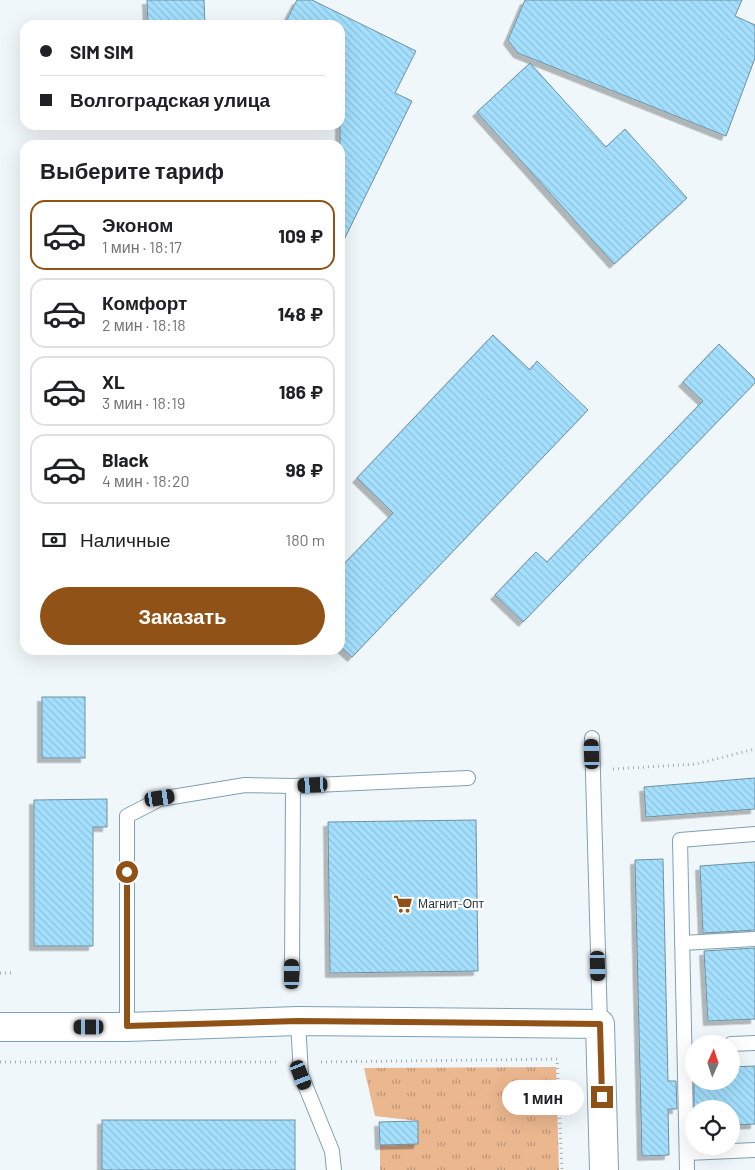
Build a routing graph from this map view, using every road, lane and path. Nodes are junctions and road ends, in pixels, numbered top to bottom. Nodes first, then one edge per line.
1 (592, 738) dead end
2 (755, 749) edge
3 (592, 770) junction
4 (468, 778) dead end
5 (293, 786) junction
6 (755, 834) edge
7 (755, 939) edge
8 (682, 943) junction
9 (11, 972) dead end
10 (0, 973) edge
11 (292, 974) dead end
12 (298, 1021) junction
13 (600, 1024) junction
14 (127, 1026) junction
15 (0, 1027) edge
16 (688, 1035) edge
17 (755, 1043) edge
18 (740, 1044) edge
19 (0, 1062) edge
20 (301, 1062) junction
21 (755, 1150) edge
22 (740, 1151) edge
23 (687, 1155) edge
24 (334, 1170) edge
25 (562, 1170) edge
26 (604, 1170) edge
27 (687, 1170) edge

1 - 3 lane
2 - 3 path
3 - 13 lane
4 - 5 lane
5 - 11 lane
5 - 14 lane
6 - 8 lane
7 - 8 lane
8 - 16 lane
9 - 10 path
12 - 13 street
12 - 14 street
12 - 20 lane
13 - 26 street
14 - 15 street
17 - 18 lane
19 - 20 path
20 - 24 lane
20 - 25 path
21 - 22 lane
23 - 27 lane

